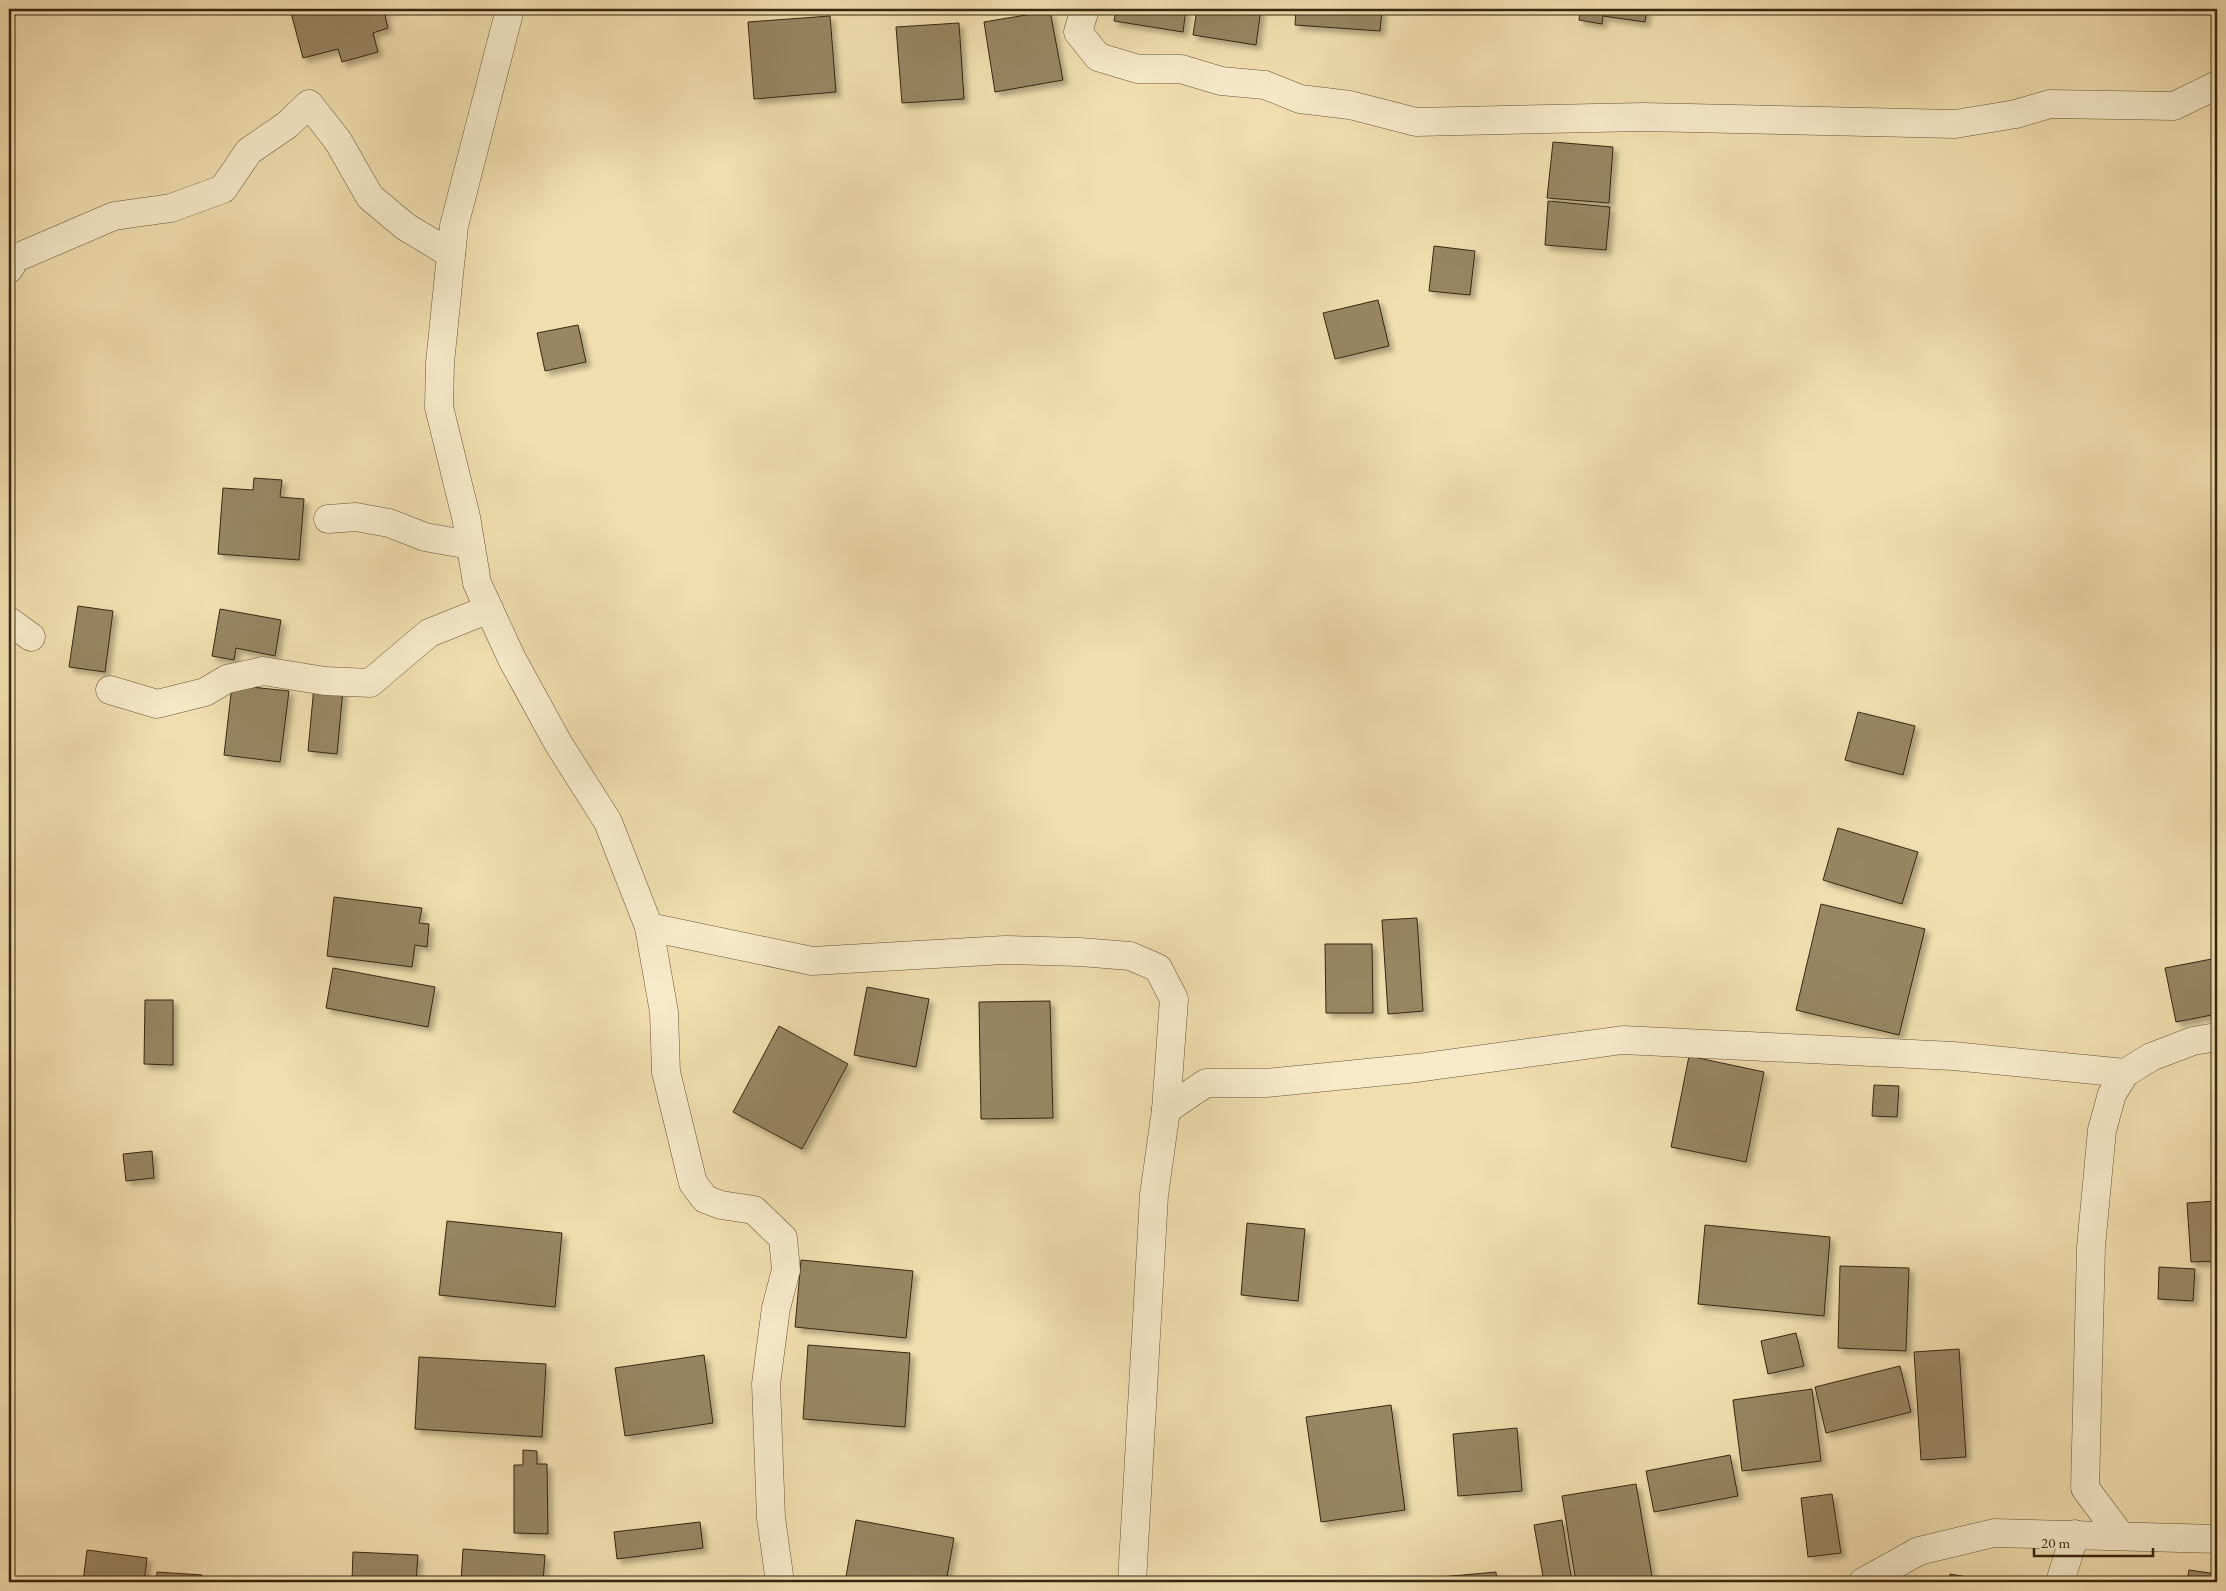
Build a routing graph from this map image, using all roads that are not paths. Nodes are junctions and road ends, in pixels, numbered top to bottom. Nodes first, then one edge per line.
1 (510, 9) edge
2 (1085, 9) edge
3 (2217, 85) edge
4 (451, 254) junction
5 (9, 269) edge
6 (328, 519) dead end
7 (470, 545) junction
8 (489, 609) junction
9 (9, 620) edge
10 (31, 636) dead end
11 (110, 690) dead end
12 (649, 927) junction
13 (2217, 1037) edge
14 (1170, 1048) junction
15 (2125, 1074) junction
16 (1206, 1083) junction
17 (1166, 1110) junction
18 (2075, 1534) junction
19 (2120, 1535) junction
20 (2217, 1539) edge
21 (780, 1582) edge
22 (1132, 1582) edge
23 (1863, 1582) edge
24 (2060, 1582) edge

1 - 4 street
2 - 3 street
4 - 5 street
4 - 7 street
6 - 7 street
7 - 8 street
8 - 11 street
8 - 12 street
9 - 10 street
12 - 14 street
12 - 21 street
13 - 15 street
14 - 16 street
14 - 17 street
15 - 16 street
15 - 19 street
16 - 17 street
17 - 22 street
18 - 19 street
18 - 23 street
18 - 24 street
19 - 20 street

